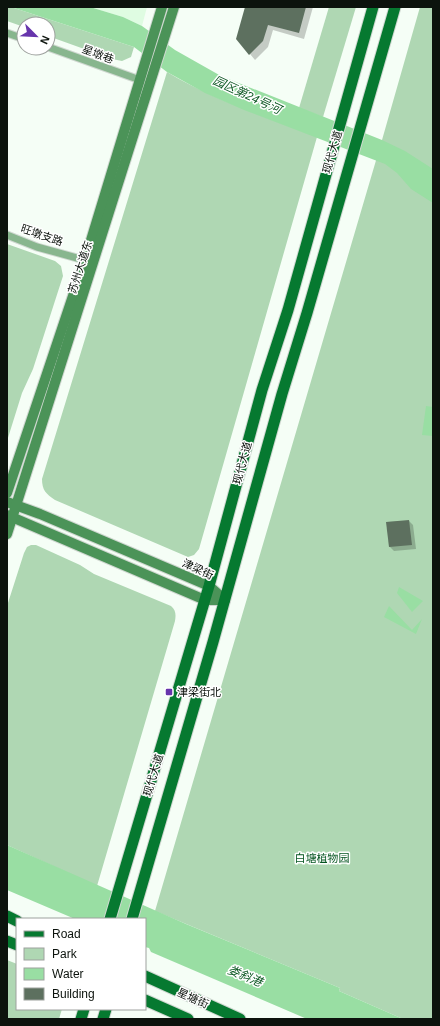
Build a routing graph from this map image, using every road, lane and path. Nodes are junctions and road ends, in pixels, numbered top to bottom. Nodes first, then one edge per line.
1 (162, 7) edge
2 (174, 7) edge
3 (373, 7) edge
4 (395, 7) edge
5 (56, 50) edge
6 (140, 80) junction
7 (7, 234) edge
8 (89, 261) junction
9 (7, 493) edge
10 (11, 503) edge
11 (10, 516) edge
12 (7, 534) edge
13 (209, 586) junction
14 (205, 600) junction
15 (225, 600) junction
16 (7, 916) edge
17 (110, 918) edge
18 (132, 918) edge
19 (16, 920) edge
20 (146, 976) edge
21 (146, 1000) edge
22 (188, 1019) edge
23 (240, 1019) edge

1 - 6 main road, 苏州大道东
2 - 8 main road, 苏州大道东
3 - 13 main road, 现代大道
4 - 15 main road, 现代大道
5 - 6 street, 星墩巷
6 - 8 main road, 苏州大道东
7 - 8 street, 旺墩支路
8 - 9 main road, 苏州大道东
8 - 10 main road, 苏州大道东
10 - 11 main road, 苏州大道东
10 - 13 main road, 津梁街
11 - 12 main road, 苏州大道东
11 - 14 main road
13 - 14 main road, 现代大道
13 - 15 main road, 津梁街
14 - 15 main road
14 - 17 main road, 现代大道
15 - 18 main road, 现代大道
16 - 19 main road
20 - 23 main road, 星塘街
21 - 22 main road, 星塘街

